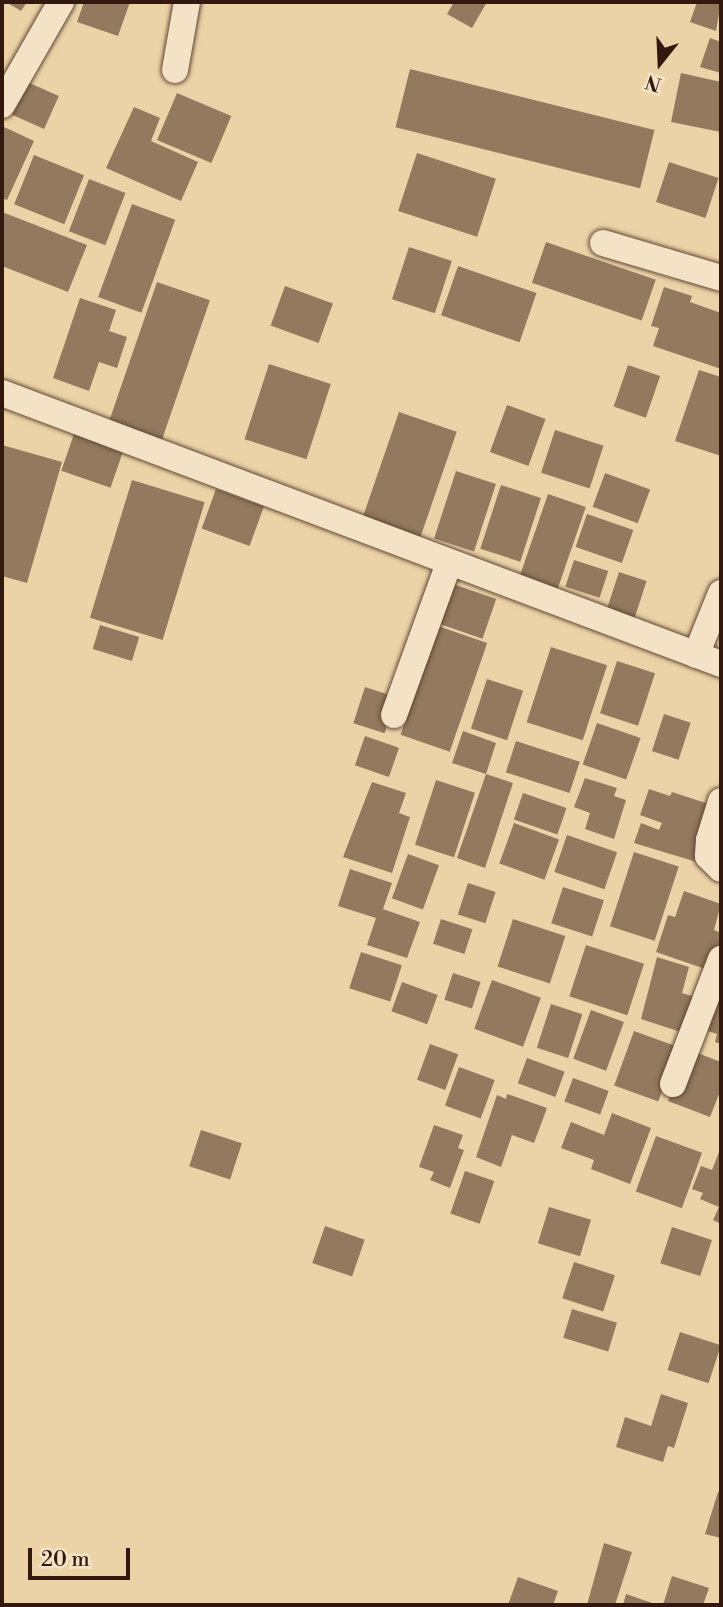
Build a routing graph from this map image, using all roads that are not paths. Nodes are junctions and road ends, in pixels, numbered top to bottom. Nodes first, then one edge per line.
1 (61, 2) edge
2 (187, 2) edge
3 (174, 70) dead end
4 (2, 105) edge
5 (603, 243) dead end
6 (721, 278) edge
7 (2, 393) edge
8 (449, 563) junction
9 (721, 593) edge
10 (696, 655) junction
11 (721, 664) edge
12 (394, 715) dead end
13 (721, 802) edge
14 (721, 869) edge
15 (721, 959) edge
16 (673, 1084) dead end

1 - 4 street
2 - 3 street
5 - 6 street
7 - 8 street
8 - 10 street
8 - 12 street
9 - 10 street
10 - 11 street
13 - 14 street
15 - 16 street

